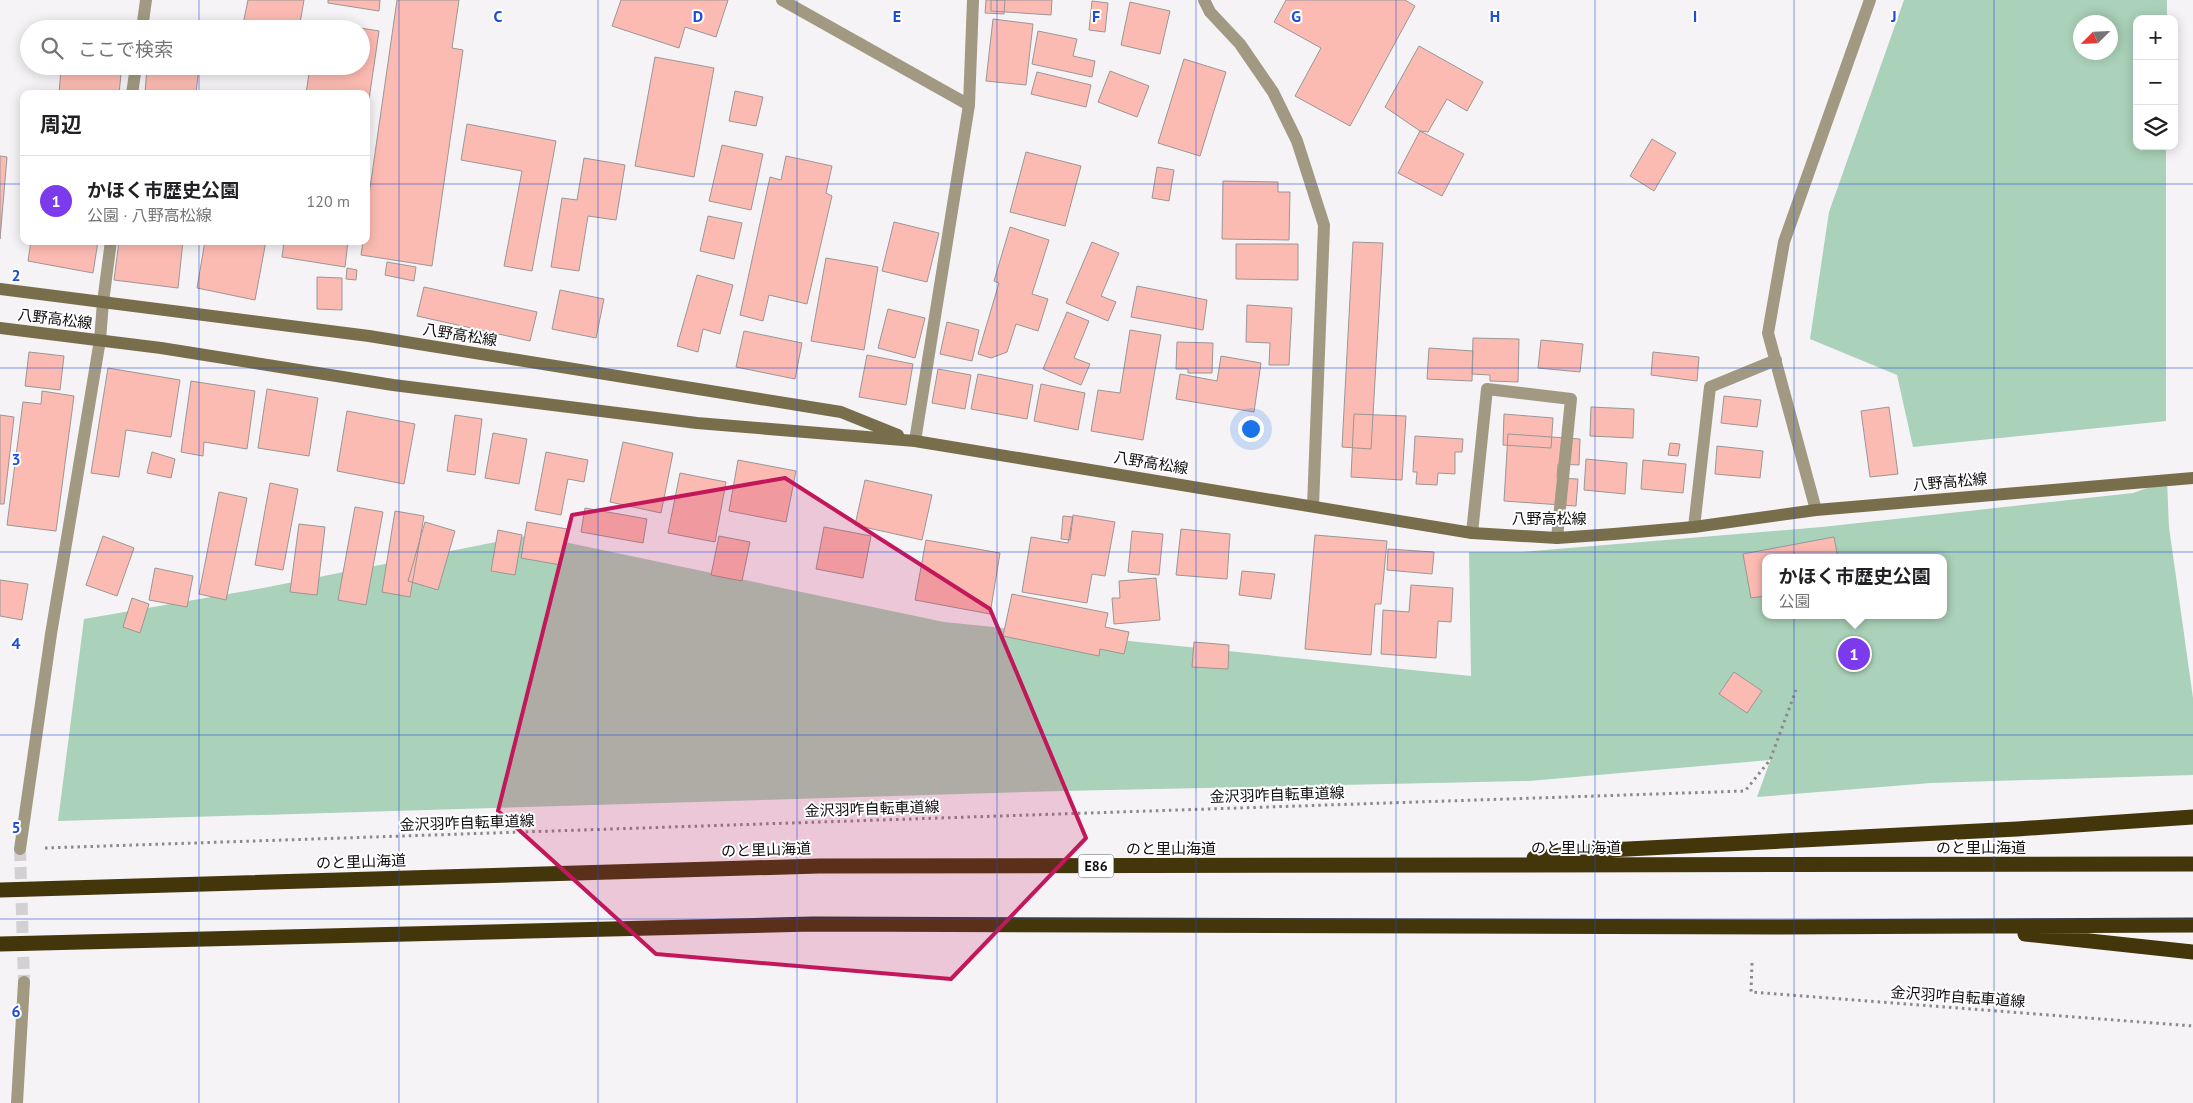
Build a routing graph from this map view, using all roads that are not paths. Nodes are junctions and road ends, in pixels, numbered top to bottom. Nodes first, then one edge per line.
1 (146, 0) edge
2 (782, 0) edge
3 (973, 0) edge
4 (1204, 0) edge
5 (1870, 0) edge
6 (143, 20) edge
7 (135, 75) edge
8 (133, 90) edge
9 (968, 105) junction
10 (110, 245) edge
11 (0, 289) edge
12 (102, 302) junction
13 (0, 328) edge
14 (100, 340) junction
15 (1776, 360) junction
16 (912, 440) junction
17 (2193, 478) edge
18 (1313, 506) junction
19 (1816, 510) junction
20 (1694, 527) junction
21 (1472, 533) junction
22 (1557, 538) junction
23 (2193, 817) edge
24 (20, 849) tunnel mouth
25 (2193, 864) edge
26 (1453, 866) junction
27 (0, 890) edge
28 (2193, 924) edge
29 (1954, 927) junction
30 (0, 944) edge
31 (2193, 952) edge
32 (24, 982) tunnel mouth
33 (17, 1103) edge

1 - 6 street
2 - 9 street
3 - 9 street
4 - 18 street
5 - 15 street
7 - 8 street
9 - 16 street
10 - 12 street
11 - 12 main road, 八野高松線
12 - 14 street
12 - 16 main road, 八野高松線
13 - 14 main road, 八野高松線
14 - 16 main road, 八野高松線
14 - 24 street
15 - 19 street
15 - 20 street
16 - 18 main road, 八野高松線
17 - 19 main road, 八野高松線
18 - 21 main road, 八野高松線
19 - 20 main road, 八野高松線
20 - 22 main road, 八野高松線
21 - 22 main road, 八野高松線
21 - 22 street
23 - 26 highway
25 - 26 highway, のと里山海道 / E86
26 - 27 highway, のと里山海道 / E86
28 - 29 highway
29 - 30 highway
29 - 31 highway
32 - 33 street

